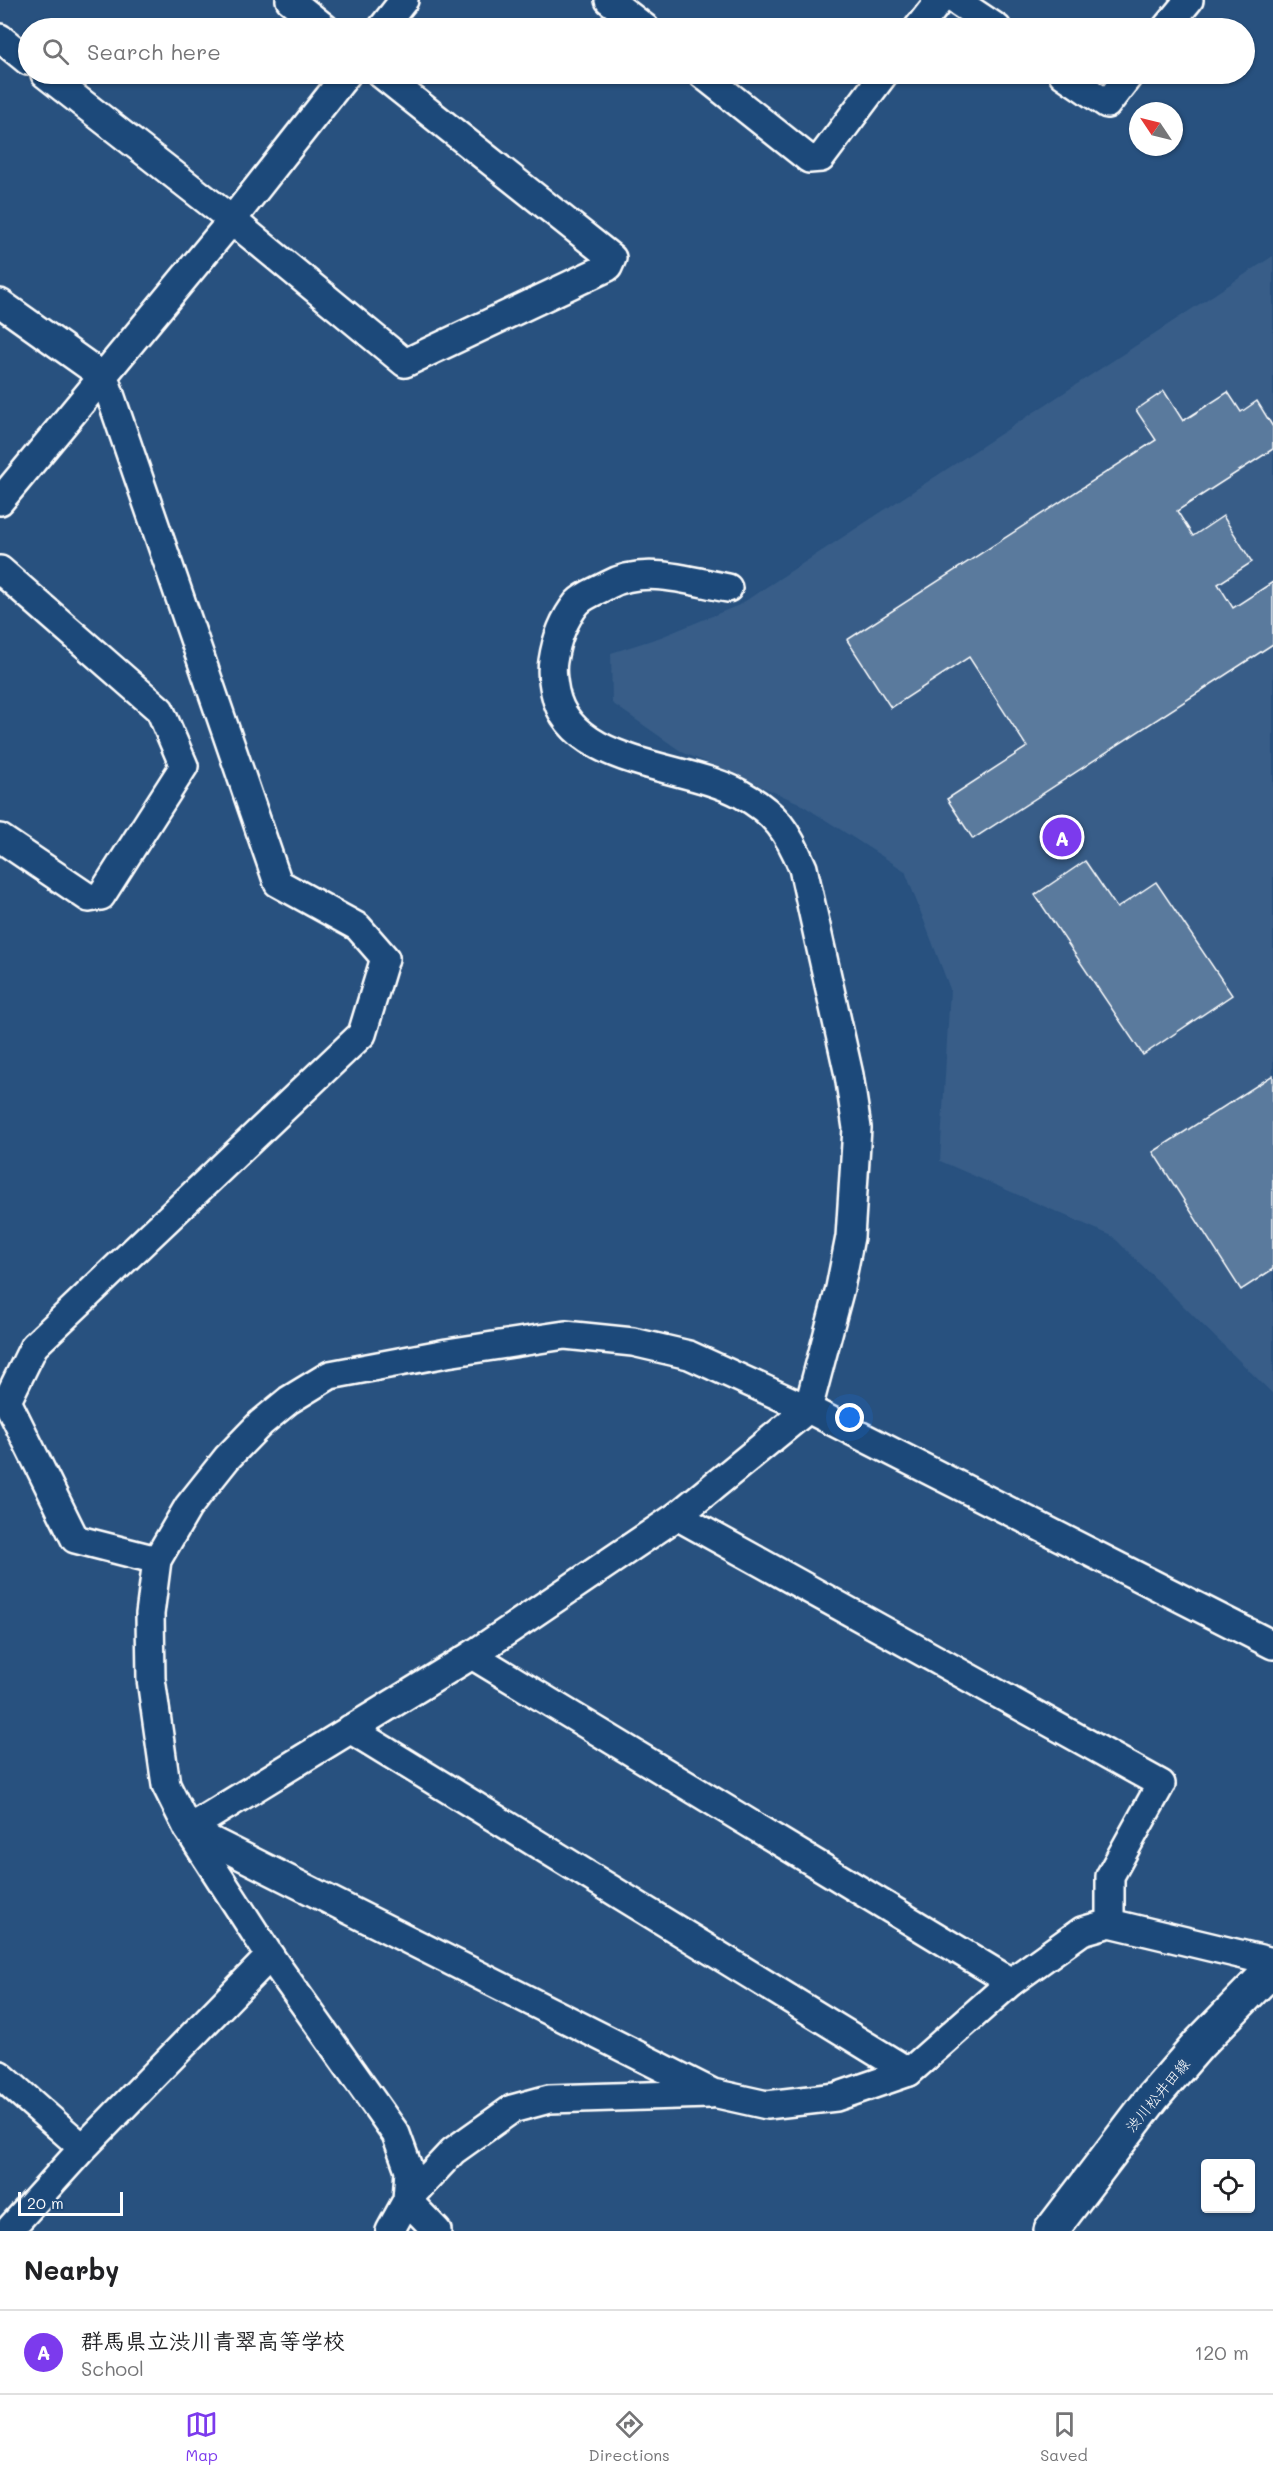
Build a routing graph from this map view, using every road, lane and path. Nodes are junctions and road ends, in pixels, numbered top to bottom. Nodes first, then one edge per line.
1 (290, 0) edge
2 (404, 0) edge
3 (609, 0) edge
4 (940, 0) edge
5 (955, 0) edge
6 (1188, 0) edge
7 (312, 18) edge
8 (390, 18) edge
9 (632, 18) edge
10 (926, 18) edge
11 (982, 18) edge
12 (1174, 18) edge
13 (0, 38) edge
14 (18, 52) edge
15 (58, 84) edge
16 (339, 84) edge
17 (394, 84) edge
18 (715, 84) edge
19 (876, 84) edge
20 (1077, 84) edge
21 (1123, 84) edge
22 (232, 220) junction
23 (0, 303) edge
24 (104, 377) junction
25 (0, 501) edge
26 (0, 570) edge
27 (728, 588) dead end
28 (0, 838) edge
29 (808, 1409) junction
30 (677, 1516) junction
31 (157, 1560) junction
32 (1273, 1645) edge
33 (472, 1655) junction
34 (350, 1729) junction
35 (188, 1829) junction
36 (1110, 1923) junction
37 (270, 1956) junction
38 (1273, 1962) edge
39 (1273, 1968) edge
40 (1011, 1982) junction
41 (909, 2072) junction
42 (0, 2075) edge
43 (712, 2094) junction
44 (83, 2148) junction
45 (407, 2200) junction
46 (8, 2231) edge
47 (390, 2231) edge
48 (437, 2231) edge
49 (1052, 2231) edge

1 - 7 street
2 - 8 street
3 - 9 street
4 - 10 street
5 - 11 street
6 - 12 street
13 - 14 street
15 - 22 street
16 - 22 street
17 - 22 street
18 - 19 street
20 - 21 street
22 - 24 street
23 - 24 street
24 - 25 street
24 - 31 street
26 - 28 street
27 - 29 street
29 - 30 street
29 - 31 street
29 - 32 street
30 - 33 street
30 - 36 street
31 - 35 street
33 - 34 street
33 - 40 street
34 - 35 street
34 - 41 street
35 - 37 street
35 - 43 street
36 - 38 street
36 - 40 street
37 - 44 street
37 - 45 street
39 - 49 main road, 渋川松井田線
40 - 41 street
41 - 43 street
42 - 44 street
43 - 45 street
44 - 46 street
45 - 47 street
45 - 48 street

